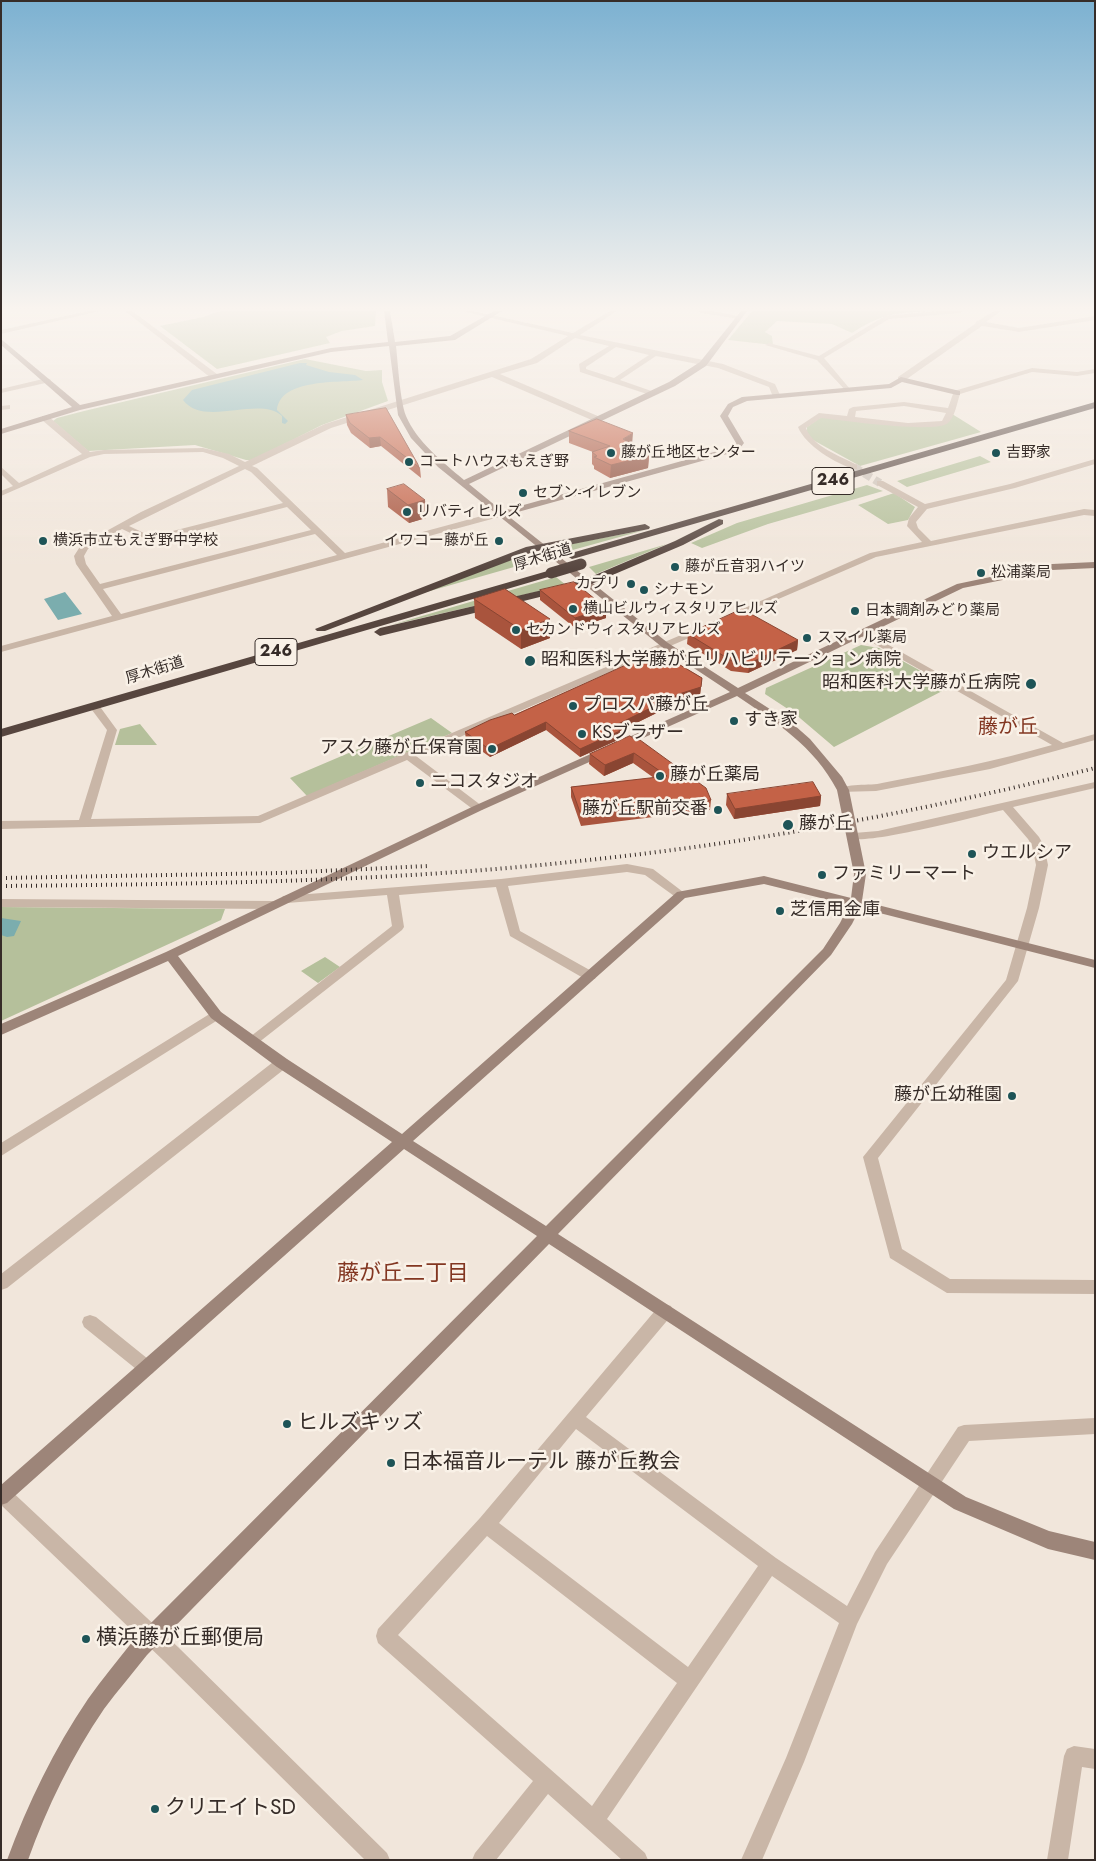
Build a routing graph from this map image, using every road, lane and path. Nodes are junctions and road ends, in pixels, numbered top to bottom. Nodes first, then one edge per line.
1 (67, 398) edge
2 (121, 398) edge
3 (398, 398) edge
4 (416, 398) edge
5 (544, 398) edge
6 (643, 398) edge
7 (750, 398) edge
8 (954, 398) edge
9 (399, 403) junction
10 (1095, 405) edge
11 (813, 407) dead end
12 (78, 408) junction
13 (949, 411) junction
14 (1095, 412) edge
15 (819, 415) junction
16 (45, 418) junction
17 (598, 419) junction
18 (850, 419) junction
19 (1, 432) edge
20 (88, 455) junction
21 (1095, 461) edge
22 (244, 466) junction
23 (854, 467) tunnel mouth
24 (1, 469) edge
25 (463, 483) junction
26 (880, 483) tunnel mouth
27 (18, 486) junction
28 (1, 494) edge
29 (289, 504) junction
30 (924, 507) junction
31 (1095, 513) edge
32 (500, 514) junction
33 (706, 518) junction
34 (719, 522) junction
35 (122, 526) junction
36 (316, 531) junction
37 (928, 544) junction
38 (540, 546) junction
39 (344, 557) junction
40 (576, 560) junction
41 (1095, 565) edge
42 (547, 569) junction
43 (585, 583) junction
44 (97, 588) junction
45 (118, 617) junction
46 (321, 629) junction
47 (862, 633) junction
48 (303, 644) junction
49 (665, 645) junction
50 (1, 649) edge
51 (736, 693) junction
52 (94, 706) junction
53 (1, 724) edge
54 (1, 733) edge
55 (1095, 737) edge
56 (1062, 746) junction
57 (409, 756) junction
58 (1095, 785) edge
59 (843, 790) junction
60 (1005, 805) junction
61 (478, 808) junction
62 (84, 823) junction
63 (1, 825) edge
64 (854, 838) junction
65 (501, 883) junction
66 (393, 892) junction
67 (681, 895) junction
68 (287, 899) junction
69 (1, 903) edge
70 (856, 903) junction
71 (273, 905) junction
72 (1022, 946) junction
73 (170, 955) junction
74 (1095, 964) edge
75 (590, 976) junction
76 (216, 1015) junction
77 (1, 1030) edge
78 (253, 1040) junction
79 (282, 1063) junction
80 (403, 1142) junction
81 (1, 1150) edge
82 (549, 1235) junction
83 (1, 1283) edge
84 (1095, 1287) edge
85 (665, 1310) junction
86 (90, 1322) dead end
87 (147, 1368) junction
88 (574, 1418) junction
89 (1095, 1426) edge
90 (930, 1483) junction
91 (2, 1495) edge
92 (486, 1524) junction
93 (1095, 1551) edge
94 (770, 1564) junction
95 (850, 1619) junction
96 (152, 1636) junction
97 (690, 1681) junction
98 (1095, 1760) edge
99 (547, 1780) junction
100 (594, 1820) junction
101 (17, 1860) edge
102 (380, 1860) edge
103 (482, 1860) edge
104 (638, 1860) edge
105 (751, 1860) edge
106 (1057, 1860) edge

1 - 12 street
2 - 12 street
3 - 9 street
4 - 9 street
5 - 17 street
6 - 17 street
7 - 32 street
8 - 13 street
9 - 22 street
9 - 25 street
10 - 33 highway, 厚木街道 / 246
11 - 15 street
12 - 16 street
13 - 18 street
13 - 18 street
14 - 34 highway, 厚木街道 / 246
15 - 18 street
15 - 23 street
16 - 19 street
16 - 20 street
17 - 25 street
20 - 22 street
20 - 27 street
21 - 30 street
22 - 29 street
22 - 35 street
24 - 27 street
25 - 32 street
26 - 30 street
27 - 28 street
29 - 35 street
29 - 36 street
30 - 37 street
31 - 37 street
32 - 38 street
32 - 39 street
33 - 38 highway
33 - 40 highway, 厚木街道 / 246
34 - 40 highway, 厚木街道 / 246
34 - 43 highway
35 - 44 street
36 - 39 street
36 - 44 street
37 - 49 street
38 - 43 street
38 - 46 highway
39 - 45 street
40 - 42 highway, 厚木街道 / 246, bridge
41 - 47 street
42 - 46 highway, 厚木街道 / 246
42 - 48 highway, 厚木街道 / 246
43 - 48 highway
43 - 49 street
44 - 45 street
45 - 50 street
46 - 53 highway, 厚木街道 / 246
47 - 51 street
47 - 56 street
48 - 52 highway, 厚木街道 / 246
49 - 51 street
49 - 57 street
51 - 59 street
51 - 61 street
52 - 54 highway, 厚木街道 / 246
52 - 62 street
55 - 56 street
56 - 59 street
57 - 61 street
57 - 62 street
58 - 60 street
59 - 64 street
60 - 64 street
60 - 72 street
61 - 68 street
62 - 63 street
64 - 70 street
65 - 66 street
65 - 67 street
65 - 75 street
66 - 68 street
66 - 78 street
67 - 70 street
67 - 75 street
68 - 71 street
69 - 71 street
70 - 72 street
70 - 82 street
71 - 73 street
72 - 74 street
72 - 84 street
73 - 76 street
73 - 77 street
75 - 80 street
76 - 78 street
76 - 81 street
78 - 79 street
79 - 80 street
79 - 83 street
80 - 82 street
80 - 87 street
82 - 85 street
82 - 96 street
85 - 88 street
85 - 90 street
86 - 87 street
87 - 91 street
88 - 92 street
88 - 94 street
89 - 90 street
90 - 93 street
90 - 95 street
91 - 96 street
92 - 97 street
92 - 99 street
94 - 95 street
94 - 97 street
95 - 105 street
96 - 101 street
96 - 102 street
97 - 100 street
98 - 106 street
99 - 100 street
99 - 103 street
100 - 104 street

